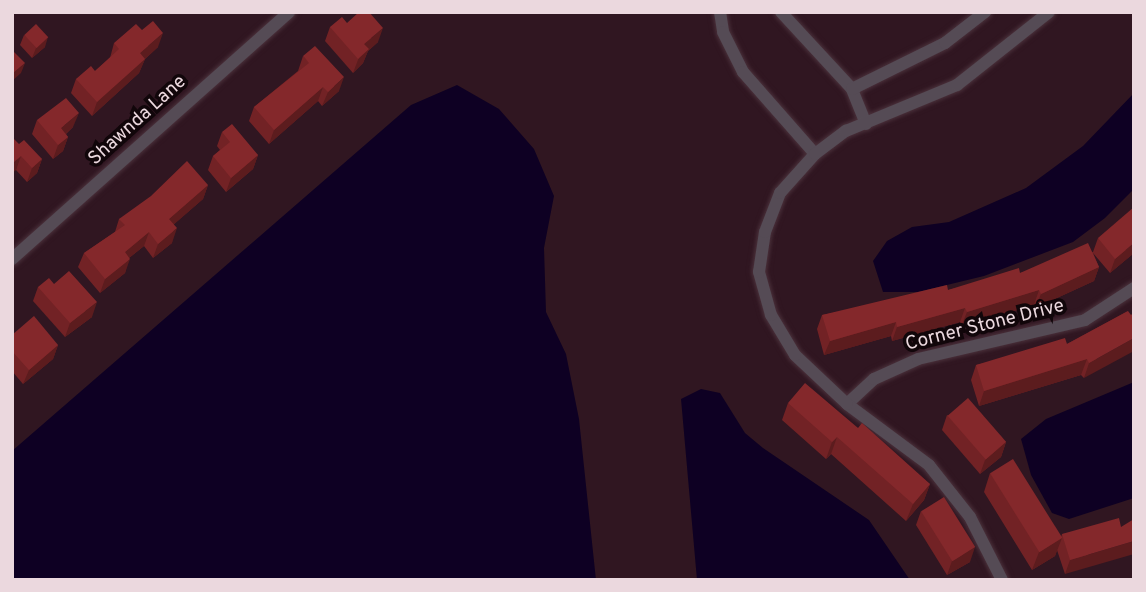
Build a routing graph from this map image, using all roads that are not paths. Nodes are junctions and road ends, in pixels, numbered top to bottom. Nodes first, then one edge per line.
1 (289, 12) edge
2 (720, 12) edge
3 (781, 12) edge
4 (985, 12) edge
5 (1049, 12) edge
6 (852, 89) junction
7 (866, 124) junction
8 (815, 155) junction
9 (12, 259) edge
10 (1134, 288) edge
11 (847, 404) junction
12 (1002, 580) edge

1 - 9 street, Shawnda Lane
2 - 8 street
3 - 6 street
4 - 6 street
5 - 7 street
6 - 7 street
7 - 8 street
8 - 11 street
10 - 11 street, Corner Stone Drive
11 - 12 street

